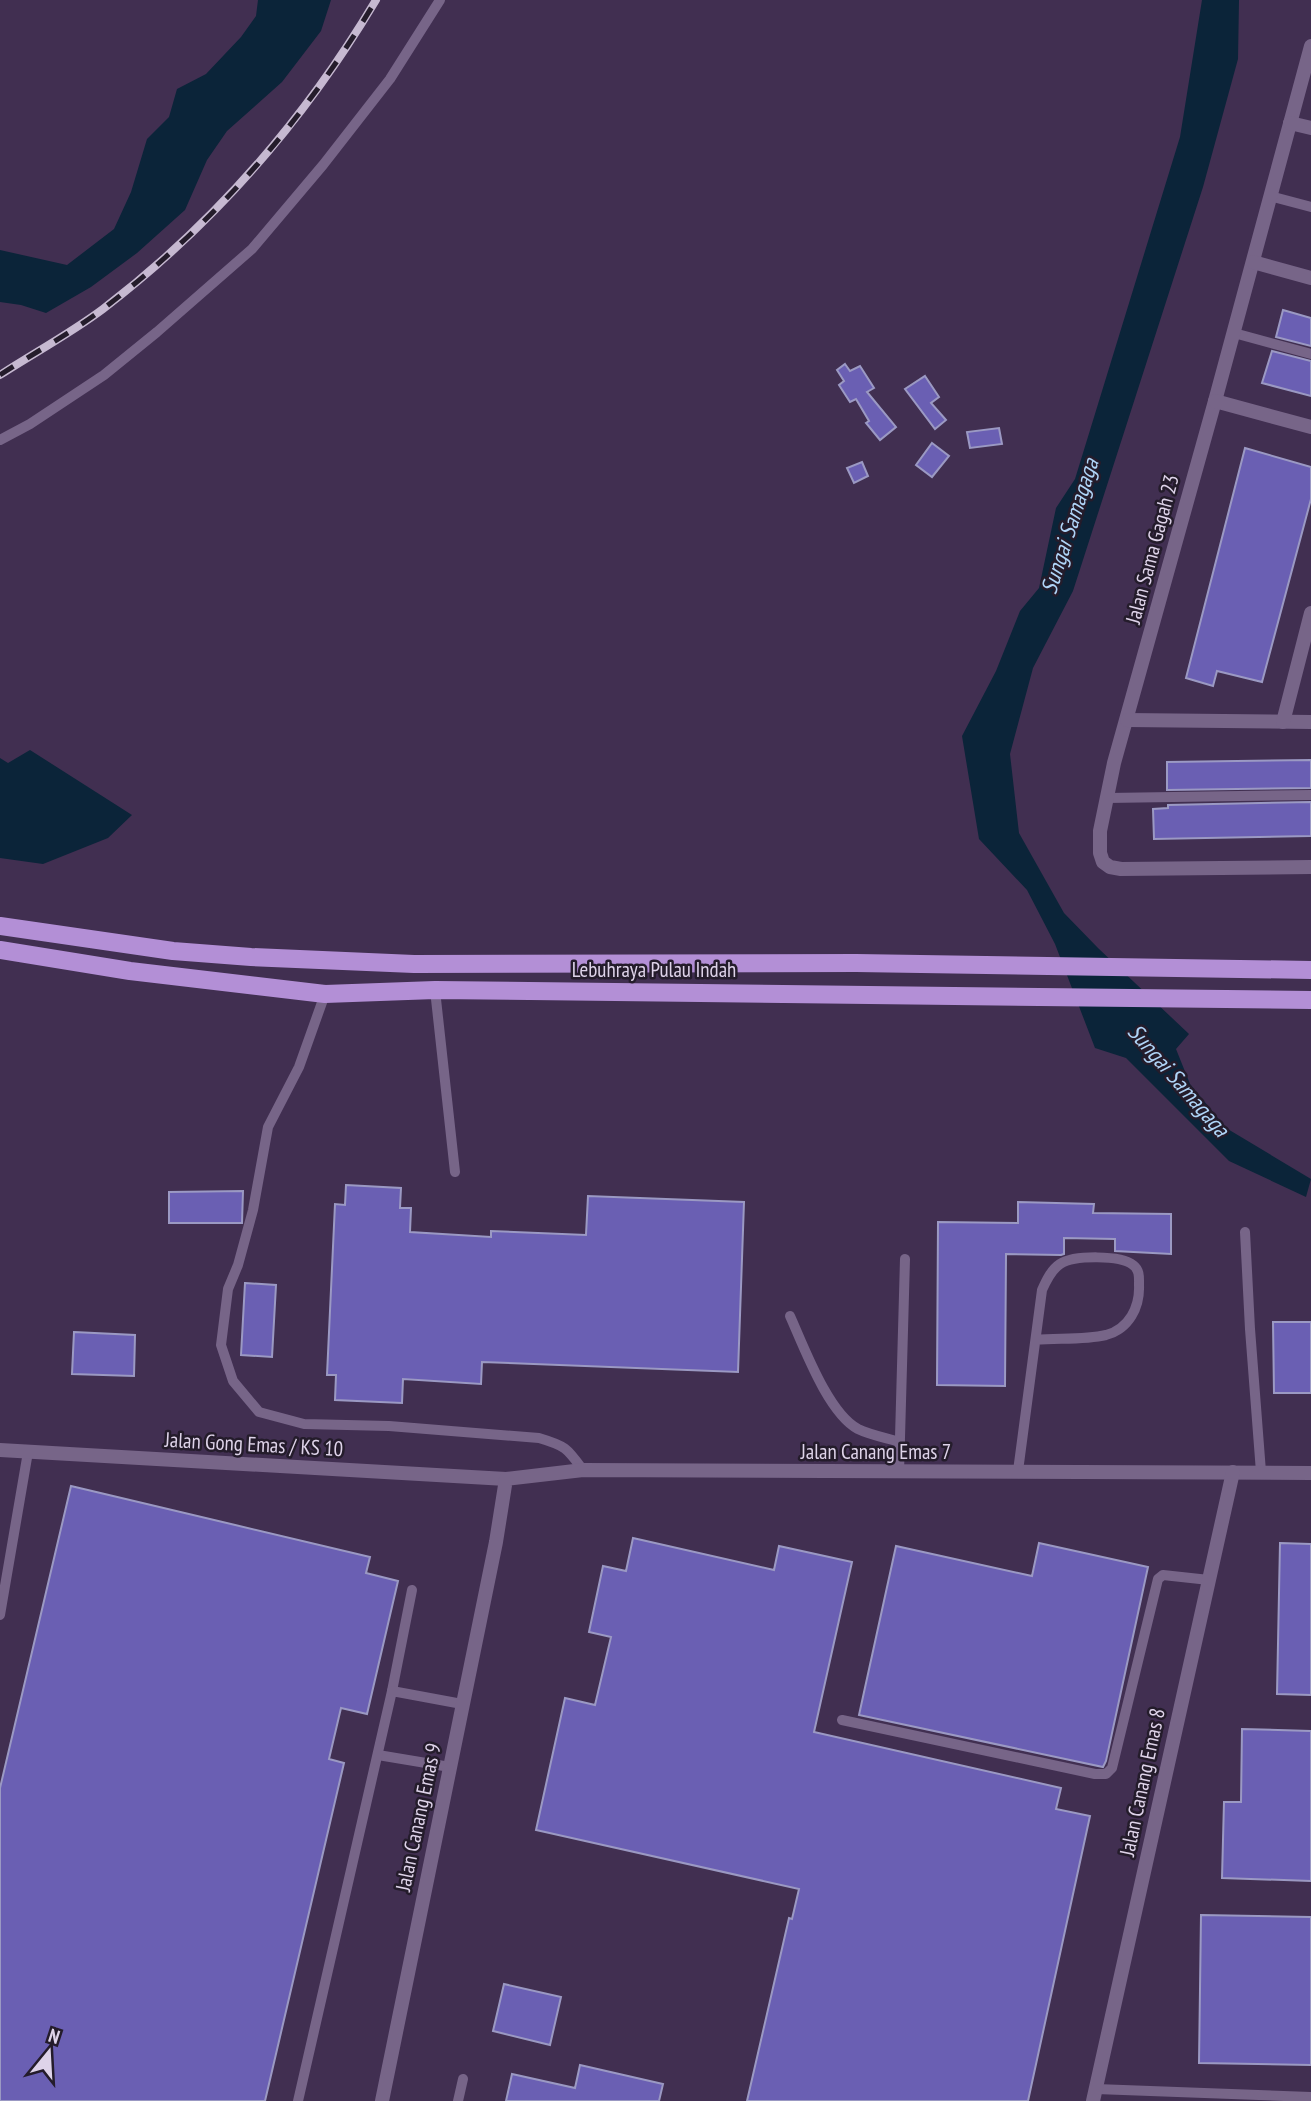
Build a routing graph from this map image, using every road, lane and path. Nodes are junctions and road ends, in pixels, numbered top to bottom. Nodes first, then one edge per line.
1 (440, 0) edge
2 (1311, 46) edge
3 (1290, 123) junction
4 (1311, 128) edge
5 (1270, 196) junction
6 (1311, 207) edge
7 (1253, 262) junction
8 (1311, 278) edge
9 (1234, 333) junction
10 (1311, 354) edge
11 (1215, 401) junction
12 (1311, 427) edge
13 (0, 440) edge
14 (1311, 613) edge
15 (1127, 720) junction
16 (1283, 722) junction
17 (1311, 722) edge
18 (1311, 795) edge
19 (1107, 798) junction
20 (1311, 867) edge
21 (0, 926) edge
22 (0, 950) edge
23 (1311, 970) edge
24 (435, 990) junction
25 (325, 994) junction
26 (1311, 1000) edge
27 (455, 1172) dead end
28 (1245, 1231) dead end
29 (905, 1259) dead end
30 (790, 1316) dead end
31 (1036, 1339) junction
32 (900, 1442) junction
33 (0, 1450) edge
34 (28, 1452) junction
35 (583, 1470) junction
36 (1018, 1471) junction
37 (1233, 1472) junction
38 (1261, 1472) junction
39 (899, 1473) junction
40 (1311, 1473) edge
41 (506, 1479) junction
42 (1209, 1580) junction
43 (412, 1590) dead end
44 (0, 1615) edge
45 (392, 1691) junction
46 (462, 1704) junction
47 (842, 1720) dead end
48 (378, 1755) junction
49 (450, 1767) junction
50 (463, 2078) dead end
51 (1095, 2095) edge
52 (1311, 2097) edge
53 (298, 2101) edge
54 (382, 2101) edge
55 (458, 2101) edge

1 - 13 lane
2 - 3 street, Jalan Sama Gagah 23
3 - 4 street
3 - 5 street, Jalan Sama Gagah 23
5 - 6 lane
5 - 7 street, Jalan Sama Gagah 23
7 - 8 street
7 - 9 street, Jalan Sama Gagah 23
9 - 10 lane
9 - 11 street, Jalan Sama Gagah 23
11 - 12 street
11 - 15 street, Jalan Sama Gagah 23
14 - 16 street
15 - 16 street
15 - 19 street, Jalan Sama Gagah 23
16 - 17 street
18 - 19 lane
19 - 20 street, Jalan Sama Gagah 23
21 - 23 main road, Lebuhraya Pulau Indah
22 - 25 main road, Lebuhraya Pulau Indah
24 - 25 main road, Lebuhraya Pulau Indah
24 - 26 main road, Lebuhraya Pulau Indah
24 - 27 lane
25 - 35 lane
28 - 38 lane
29 - 32 lane
30 - 32 lane
31 - 31 lane
31 - 36 lane
32 - 39 lane
33 - 34 street, Jalan Gong Emas / KS 10
34 - 41 street, Jalan Gong Emas / KS 10
34 - 44 lane
35 - 39 street, Jalan Canang Emas 7
35 - 41 street, Jalan Canang Emas 7
36 - 37 street, Jalan Canang Emas 7
36 - 39 street, Jalan Canang Emas 7
37 - 38 street, Jalan Canang Emas 7
37 - 42 street, Jalan Canang Emas 8
38 - 40 street, Jalan Canang Emas 7
41 - 46 street, Jalan Canang Emas 9
42 - 47 lane
42 - 51 street, Jalan Canang Emas 8
43 - 45 lane
45 - 46 lane
45 - 48 lane
46 - 49 street, Jalan Canang Emas 9
48 - 49 lane
48 - 53 lane
49 - 54 street, Jalan Canang Emas 9
50 - 55 lane
51 - 52 lane

